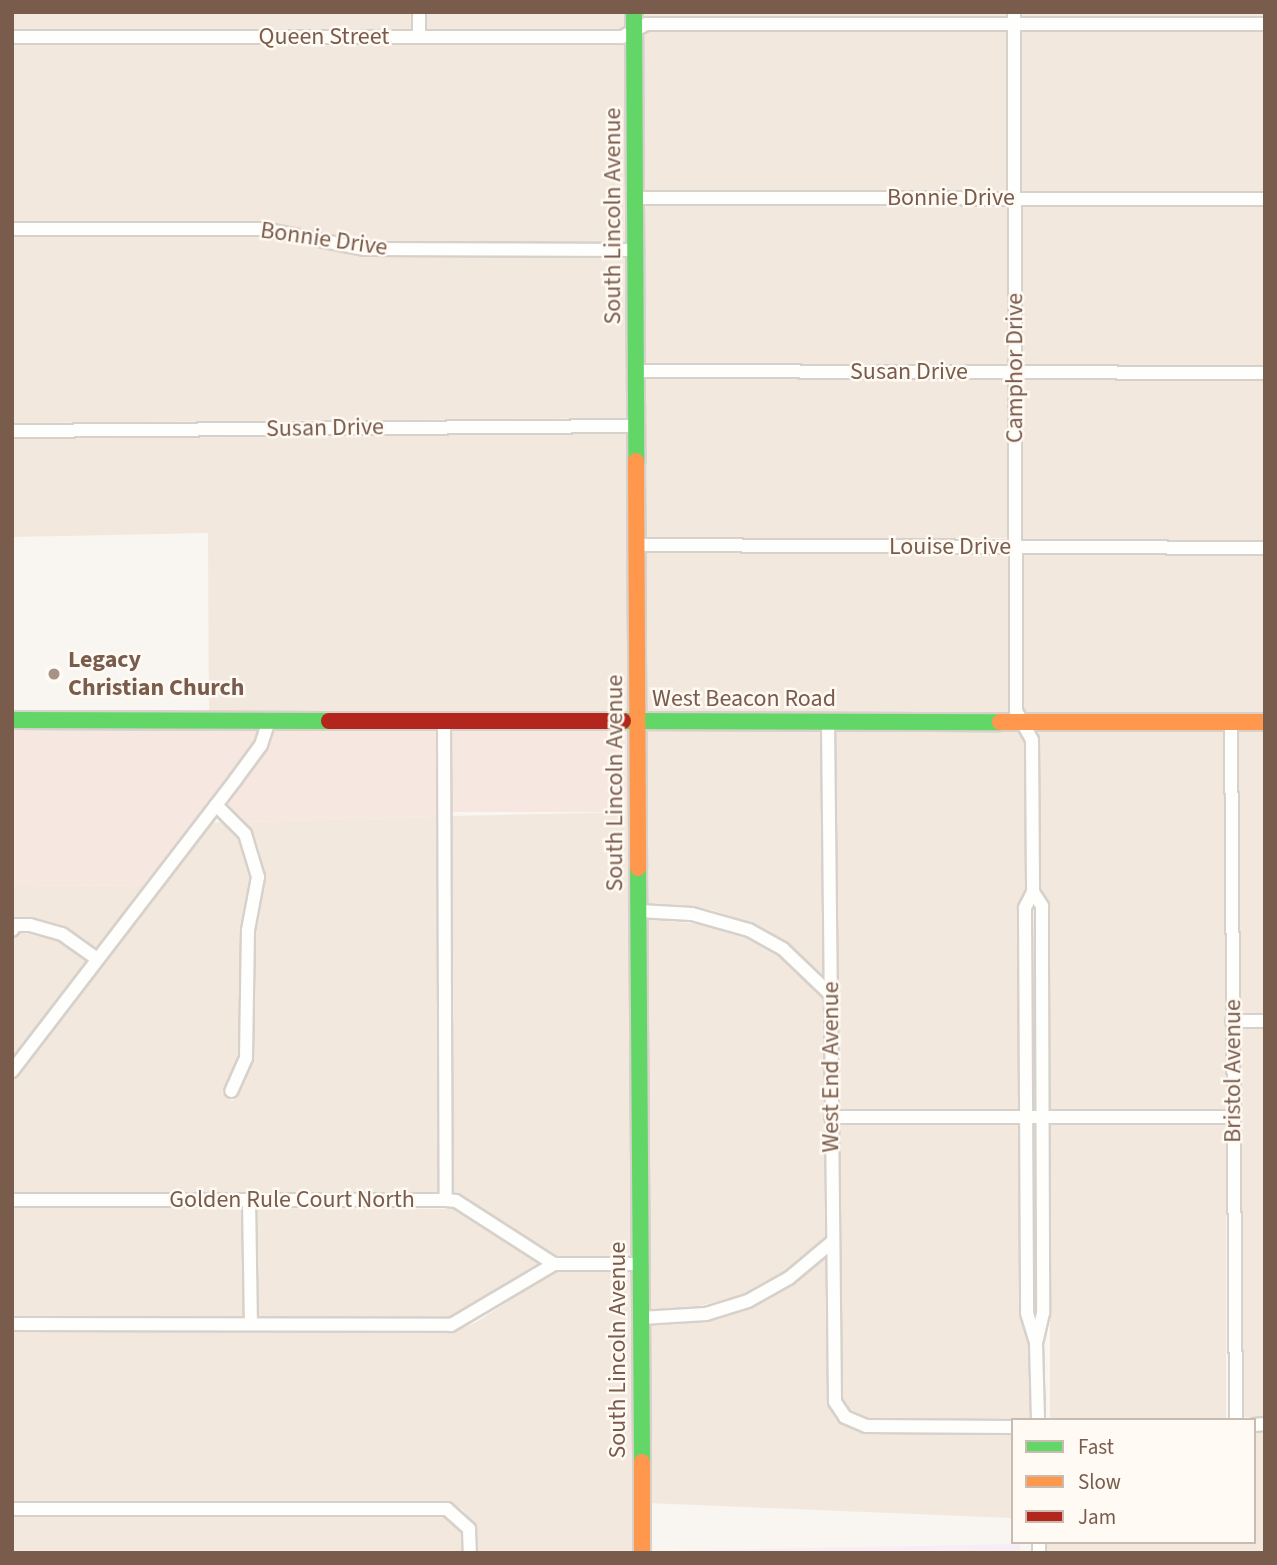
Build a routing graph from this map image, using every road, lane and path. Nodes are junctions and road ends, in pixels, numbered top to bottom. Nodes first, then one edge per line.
1 (419, 12) edge
2 (634, 12) edge
3 (1014, 18) edge
4 (1265, 24) edge
5 (634, 32) junction
6 (12, 37) edge
7 (419, 37) junction
8 (637, 198) junction
9 (1016, 199) junction
10 (1265, 199) edge
11 (12, 229) edge
12 (636, 250) junction
13 (637, 371) junction
14 (1015, 373) junction
15 (1265, 373) edge
16 (637, 426) junction
17 (12, 431) edge
18 (635, 545) junction
19 (1016, 547) junction
20 (1265, 548) edge
21 (12, 720) edge
22 (269, 720) junction
23 (638, 721) junction
24 (828, 722) junction
25 (1023, 722) junction
26 (1265, 722) edge
27 (444, 723) junction
28 (1231, 723) junction
29 (216, 805) junction
30 (1034, 892) junction
31 (639, 912) junction
32 (13, 927) edge
33 (97, 959) junction
34 (831, 995) junction
35 (1232, 1021) junction
36 (1265, 1021) edge
37 (12, 1071) edge
38 (231, 1091) dead end
39 (831, 1117) junction
40 (1027, 1117) junction
41 (1043, 1117) junction
42 (1233, 1117) junction
43 (12, 1200) edge
44 (249, 1200) junction
45 (446, 1200) junction
46 (832, 1242) junction
47 (554, 1264) junction
48 (641, 1264) junction
49 (641, 1318) junction
50 (12, 1324) edge
51 (251, 1324) junction
52 (1036, 1343) junction
53 (1038, 1418) edge
54 (1236, 1418) edge
55 (1011, 1427) edge
56 (12, 1509) edge
57 (470, 1553) edge
58 (642, 1553) edge

1 - 7 street
2 - 5 street, South Lincoln Avenue
3 - 4 street, Queen Street
3 - 5 street, Queen Street
3 - 9 street, Camphor Drive
5 - 7 street, Queen Street
5 - 8 street, South Lincoln Avenue
6 - 7 street, Queen Street
8 - 9 street, Bonnie Drive
8 - 12 street, South Lincoln Avenue
9 - 10 street, Bonnie Drive
9 - 14 street, Camphor Drive
11 - 12 street, Bonnie Drive
12 - 13 street, South Lincoln Avenue
13 - 14 street, Susan Drive
13 - 16 street, South Lincoln Avenue
14 - 15 street, Susan Drive
14 - 19 street, Camphor Drive
16 - 17 street, Susan Drive
16 - 18 street, South Lincoln Avenue
18 - 19 street, Louise Drive
18 - 23 street, South Lincoln Avenue
19 - 20 street, Louise Drive
19 - 25 street, Camphor Drive
21 - 22 street, West Beacon Road
22 - 27 street, West Beacon Road
22 - 29 street
23 - 24 street, West Beacon Road
23 - 27 street, West Beacon Road
23 - 31 street, South Lincoln Avenue
24 - 25 street, West Beacon Road
24 - 34 street, West End Avenue
25 - 28 street, West Beacon Road
25 - 30 street, Camphor Drive
26 - 28 street, West Beacon Road
27 - 45 street
28 - 35 street, Bristol Avenue
29 - 33 street
29 - 38 street
30 - 40 street
30 - 41 street
31 - 34 street
31 - 48 street, South Lincoln Avenue
32 - 33 street
33 - 37 street
34 - 39 street, West End Avenue
35 - 36 street
35 - 42 street, Bristol Avenue
39 - 40 street
39 - 46 street, West End Avenue
40 - 41 street
40 - 52 street
41 - 42 street
41 - 52 street
42 - 54 street, Bristol Avenue
43 - 44 street, Golden Rule Court North
44 - 45 street, Golden Rule Court North
44 - 51 street
45 - 47 street, Golden Rule Court North
46 - 49 street
46 - 55 street, West End Avenue
47 - 48 street
47 - 51 street
48 - 49 street, South Lincoln Avenue
49 - 58 street, South Lincoln Avenue
50 - 51 street
52 - 53 street
56 - 57 street

